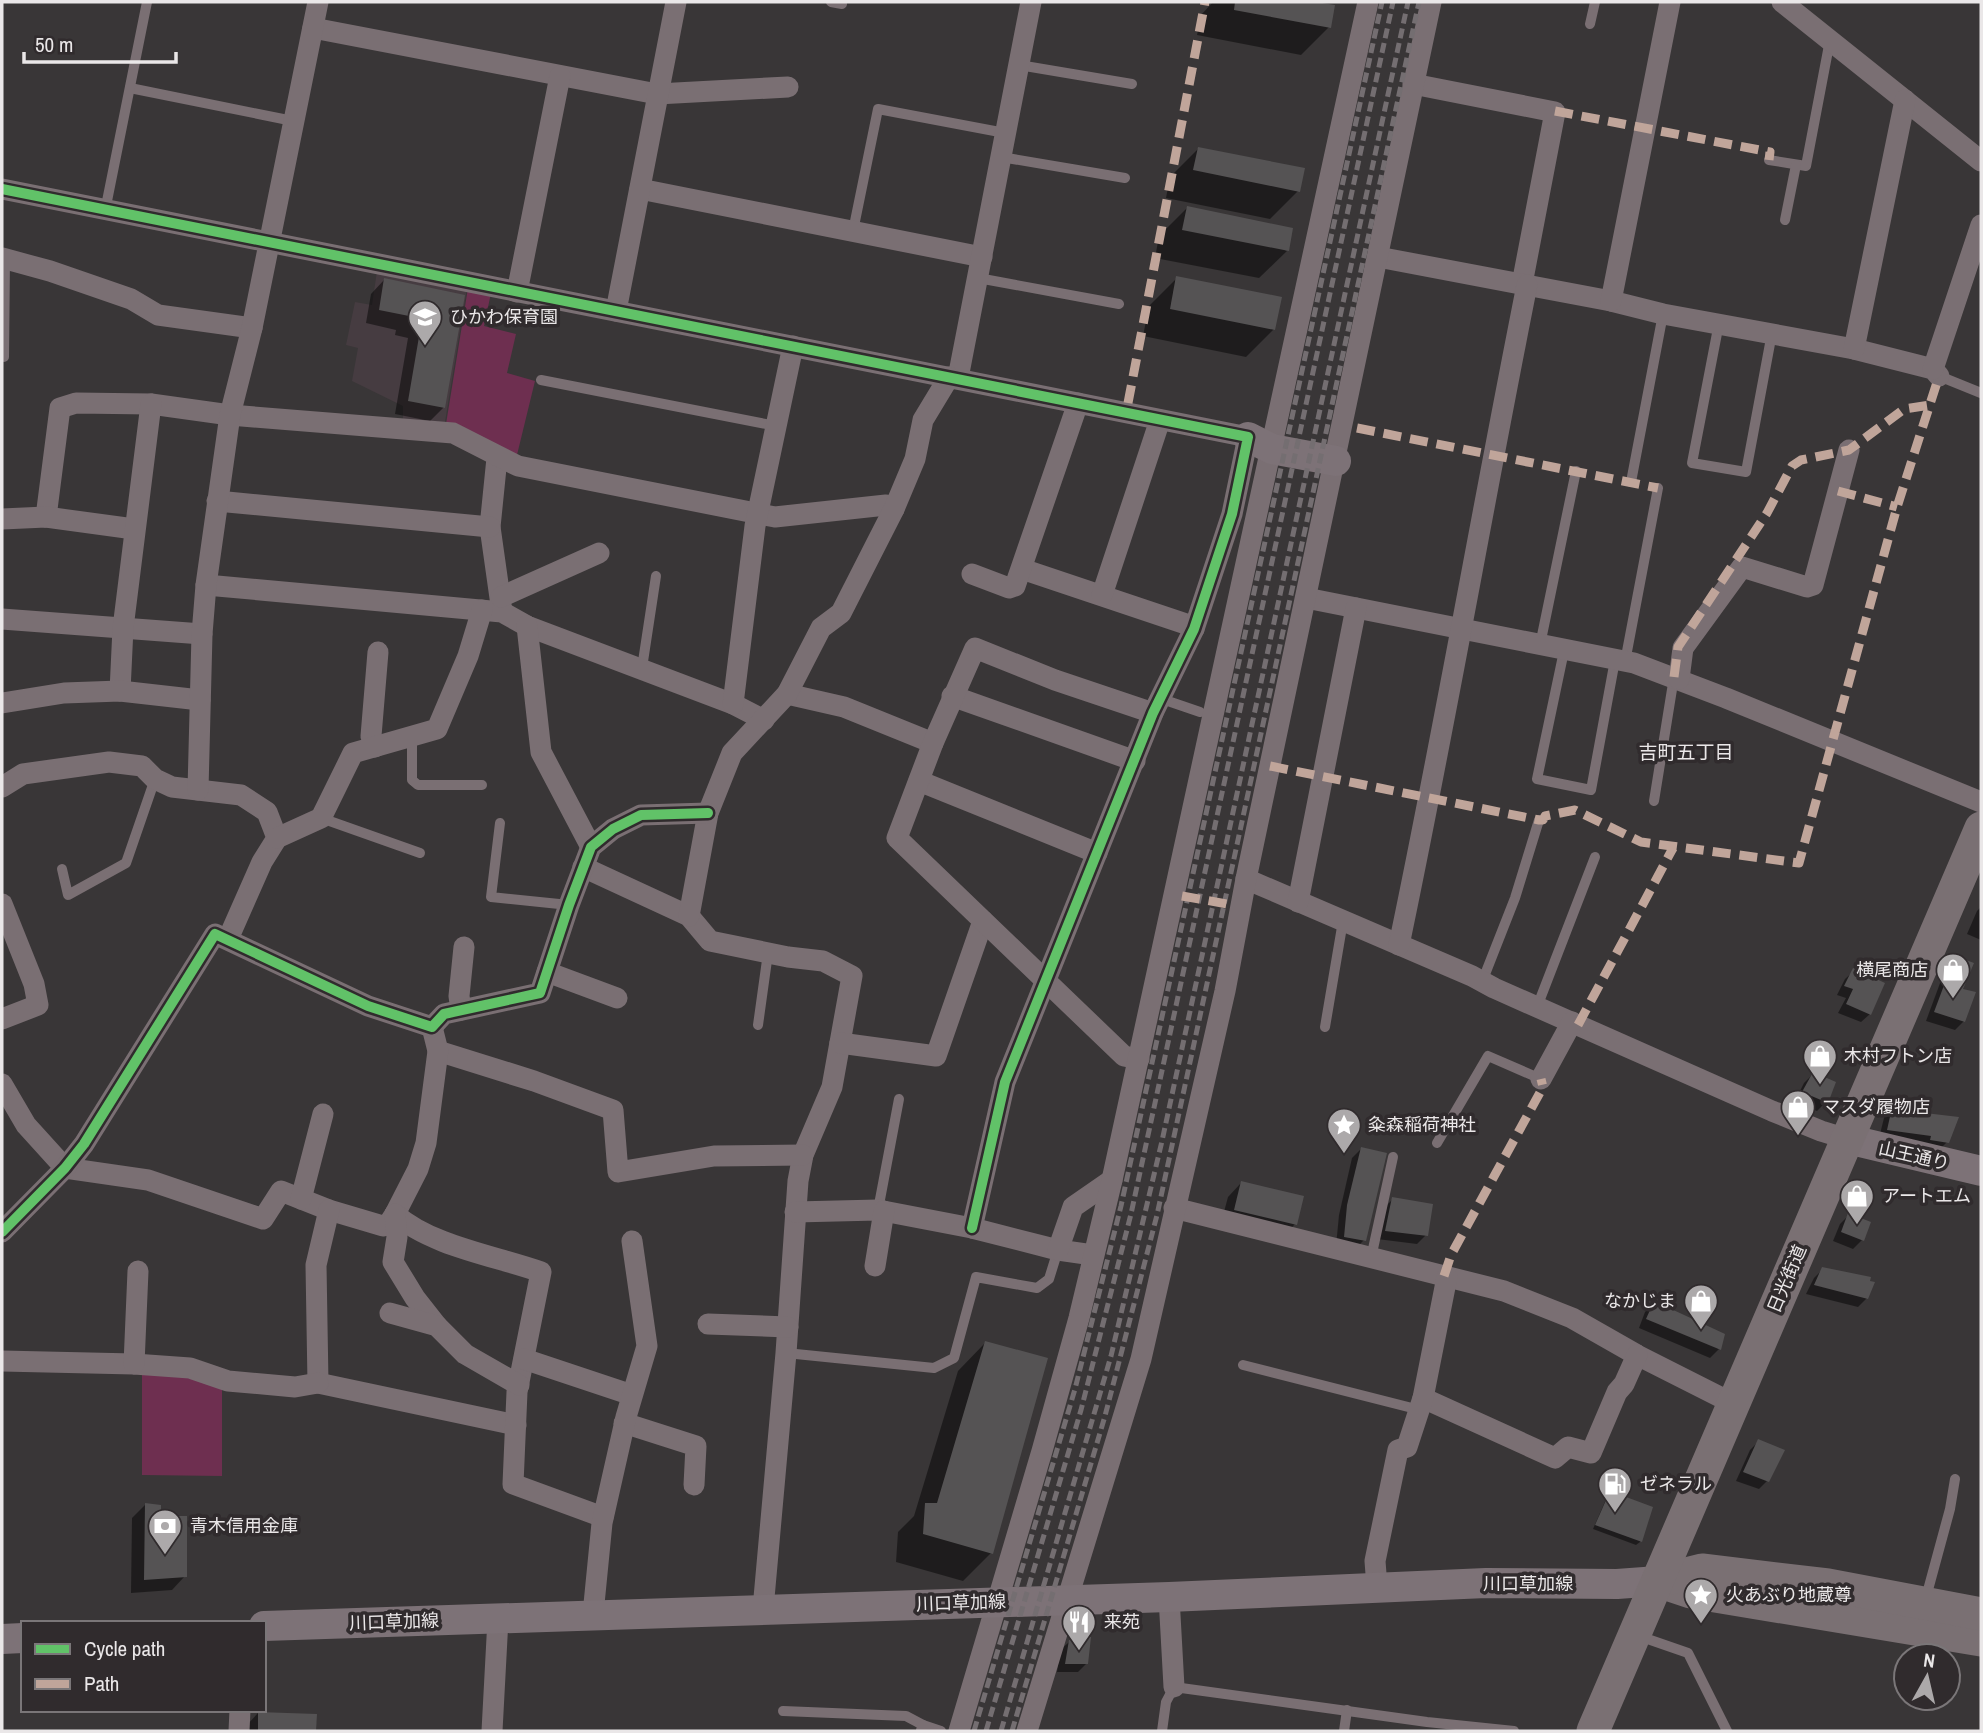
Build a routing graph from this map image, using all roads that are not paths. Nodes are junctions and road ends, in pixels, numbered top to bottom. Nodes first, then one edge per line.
1 (146, 2) edge
2 (318, 2) edge
3 (1031, 2) edge
4 (1368, 2) edge
5 (1431, 2) edge
6 (1595, 2) edge
7 (1670, 2) edge
8 (1782, 2) edge
9 (671, 3) edge
10 (1590, 24) dead end
11 (313, 28) junction
12 (1830, 40) junction
13 (1019, 65) junction
14 (560, 76) junction
15 (1132, 84) dead end
16 (1413, 84) junction
17 (788, 86) dead end
18 (130, 88) junction
19 (657, 94) junction
20 (1905, 100) junction
21 (293, 121) junction
22 (1005, 133) junction
23 (1001, 157) junction
24 (1769, 160) dead end
25 (1981, 161) edge
26 (1796, 165) junction
27 (1125, 178) dead end
28 (2, 190) edge
29 (640, 190) junction
30 (105, 211) junction
31 (1785, 220) dead end
32 (1981, 225) edge
33 (853, 231) junction
34 (270, 243) junction
35 (1378, 257) junction
36 (3, 259) edge
37 (980, 268) junction
38 (1525, 285) junction
39 (517, 292) junction
40 (1611, 301) junction
41 (1119, 304) dead end
42 (616, 311) junction
43 (1663, 314) junction
44 (1718, 323) junction
45 (252, 328) junction
46 (1772, 333) junction
47 (793, 346) junction
48 (1854, 349) junction
49 (4, 357) dead end
50 (1936, 372) junction
51 (953, 378) junction
52 (541, 380) dead end
53 (1981, 393) edge
54 (1078, 403) junction
55 (151, 404) junction
56 (230, 415) junction
57 (1160, 420) junction
58 (776, 426) junction
59 (1260, 443) junction
60 (1849, 450) dead end
61 (497, 458) junction
62 (1336, 461) junction
63 (1576, 471) dead end
64 (1631, 482) dead end
65 (1658, 488) dead end
66 (217, 501) junction
67 (894, 509) junction
68 (757, 513) junction
69 (46, 517) junction
70 (2, 519) edge
71 (490, 527) junction
72 (134, 529) junction
73 (599, 553) dead end
74 (1022, 569) junction
75 (972, 574) dead end
76 (656, 576) dead end
77 (206, 585) junction
78 (1102, 595) junction
79 (1306, 598) junction
80 (495, 607) junction
81 (1356, 608) junction
82 (2, 619) edge
83 (527, 626) junction
84 (123, 628) junction
85 (1194, 629) junction
86 (1462, 630) junction
87 (202, 634) junction
88 (1540, 645) junction
89 (1564, 651) junction
90 (378, 652) dead end
91 (1620, 661) junction
92 (642, 668) junction
93 (1676, 678) junction
94 (120, 691) junction
95 (787, 694) junction
96 (952, 696) junction
97 (200, 700) junction
98 (2, 703) edge
99 (733, 704) junction
100 (1156, 705) junction
101 (1199, 712) dead end
102 (764, 720) junction
103 (412, 736) junction
104 (933, 743) junction
105 (375, 747) junction
106 (1135, 761) junction
107 (155, 779) junction
108 (919, 781) junction
109 (482, 785) dead end
110 (2, 787) edge
111 (198, 789) junction
112 (1654, 801) dead end
113 (1981, 802) edge
114 (708, 813) junction
115 (321, 818) junction
116 (1538, 820) dead end
117 (500, 824) dead end
118 (1981, 828) edge
119 (277, 838) junction
120 (420, 853) dead end
121 (1097, 853) junction
122 (1595, 857) dead end
123 (587, 858) junction
124 (62, 869) dead end
125 (1246, 879) junction
126 (1298, 902) junction
127 (2, 904) edge
128 (569, 905) junction
129 (690, 916) junction
130 (983, 921) junction
131 (1343, 921) junction
132 (228, 939) junction
133 (1399, 945) junction
134 (464, 947) dead end
135 (768, 953) junction
136 (547, 972) junction
137 (1045, 982) junction
138 (1482, 982) junction
139 (617, 998) dead end
140 (1537, 1007) junction
141 (461, 1010) junction
142 (2, 1019) edge
143 (1572, 1023) junction
144 (758, 1025) dead end
145 (432, 1027) junction
146 (1325, 1027) dead end
147 (840, 1043) junction
148 (438, 1051) junction
149 (1139, 1059) junction
150 (1541, 1079) joint
151 (2, 1084) edge
152 (899, 1098) dead end
153 (323, 1114) dead end
154 (1847, 1139) junction
155 (1437, 1143) dead end
156 (803, 1155) junction
157 (1393, 1157) dead end
158 (65, 1168) junction
159 (1981, 1171) edge
160 (1112, 1180) junction
161 (301, 1199) junction
162 (1174, 1208) junction
163 (329, 1210) junction
164 (881, 1210) junction
165 (795, 1212) junction
166 (395, 1214) junction
167 (972, 1228) junction
168 (2, 1233) edge
169 (632, 1241) dead end
170 (1058, 1250) junction
171 (1093, 1255) junction
172 (1371, 1258) junction
173 (875, 1266) dead end
174 (138, 1271) dead end
175 (1447, 1277) junction
176 (390, 1313) dead end
177 (708, 1324) dead end
178 (437, 1326) junction
179 (788, 1327) junction
180 (786, 1353) junction
181 (1637, 1355) junction
182 (524, 1359) junction
183 (2, 1361) edge
184 (134, 1364) junction
185 (1243, 1365) dead end
186 (318, 1382) junction
187 (519, 1385) junction
188 (632, 1395) junction
189 (1421, 1404) junction
190 (1734, 1404) junction
191 (624, 1423) junction
192 (516, 1425) junction
193 (1955, 1479) dead end
194 (694, 1485) dead end
195 (603, 1517) junction
196 (1658, 1581) junction
197 (1377, 1587) junction
198 (1169, 1597) junction
199 (1067, 1599) junction
200 (996, 1602) junction
201 (1924, 1604) junction
202 (763, 1609) junction
203 (593, 1614) junction
204 (1981, 1614) edge
205 (498, 1619) junction
206 (266, 1626) edge
207 (1634, 1634) junction
208 (21, 1637) edge
209 (2, 1639) edge
210 (1981, 1640) edge
211 (1174, 1687) junction
212 (1347, 1710) junction
213 (783, 1711) dead end
214 (240, 1712) edge
215 (922, 1728) edge
216 (239, 1731) edge
217 (492, 1731) edge
218 (941, 1731) edge
219 (959, 1731) edge
220 (1027, 1731) edge
221 (1162, 1731) edge
222 (1344, 1731) edge
223 (1514, 1731) edge
224 (1594, 1731) edge
225 (1727, 1731) edge

1 - 18 lane
2 - 11 street
3 - 13 street
4 - 59 street
5 - 16 street
6 - 10 lane
7 - 40 street
8 - 12 street
9 - 19 street
11 - 14 street
11 - 21 street
12 - 20 street
12 - 26 lane
13 - 15 lane
13 - 22 street
14 - 19 street
14 - 39 street
16 - 35 street
16 - 38 street
17 - 19 street
18 - 21 lane
18 - 30 lane
19 - 29 street
20 - 25 street
20 - 48 street
21 - 34 street
22 - 23 street
22 - 33 lane
23 - 27 lane
23 - 37 street
24 - 26 lane
26 - 31 lane
28 - 30 street
29 - 33 street
29 - 42 street
30 - 34 street
32 - 50 street
33 - 37 street
34 - 39 street
34 - 45 street
35 - 38 street
35 - 62 street
36 - 45 street
36 - 49 lane
37 - 41 lane
37 - 51 street
38 - 40 street
38 - 86 street
39 - 42 street
40 - 43 street
42 - 47 street
43 - 44 street
43 - 64 lane
44 - 46 street
44 - 46 lane
45 - 56 street
46 - 48 street
47 - 51 street
47 - 58 street
48 - 50 street
50 - 53 lane
51 - 54 street
51 - 67 street
52 - 58 lane
54 - 57 street
54 - 74 street
55 - 56 street
55 - 69 street
55 - 72 street
56 - 61 street
56 - 66 street
57 - 59 street
57 - 78 street
58 - 68 street
59 - 62 main road
59 - 85 street
59 - 149 street
60 - 93 street
61 - 68 street
61 - 71 street
62 - 79 street
63 - 88 lane
65 - 91 lane
66 - 71 street
66 - 77 street
67 - 68 street
67 - 95 street
68 - 99 street
69 - 70 street
69 - 72 street
71 - 80 street
72 - 84 street
73 - 80 street
74 - 75 street
74 - 78 street
76 - 92 lane
77 - 80 street
77 - 87 street
78 - 85 street
79 - 81 street
79 - 125 street
80 - 83 street
80 - 103 street
81 - 86 street
81 - 126 street
82 - 84 street
83 - 92 street
83 - 123 street
84 - 87 street
84 - 94 street
85 - 100 street
86 - 88 street
86 - 133 street
87 - 97 street
88 - 89 street
89 - 91 street
89 - 91 lane
90 - 105 street
91 - 93 street
92 - 99 street
93 - 112 lane
93 - 113 street
94 - 97 street
94 - 98 street
95 - 102 street
95 - 104 street
96 - 100 street
96 - 104 street
96 - 106 street
97 - 111 street
99 - 102 street
100 - 101 lane
100 - 106 street
102 - 114 street
103 - 105 street
103 - 109 lane
104 - 108 street
105 - 115 street
106 - 121 street
107 - 110 street
107 - 111 street
107 - 124 lane
108 - 121 street
108 - 130 street
111 - 119 street
114 - 123 street
114 - 129 street
115 - 119 street
115 - 120 lane
116 - 138 lane
117 - 128 lane
118 - 154 main road, 日光街道
119 - 132 street
121 - 137 street
122 - 140 lane
123 - 128 street
123 - 129 street
125 - 126 street
125 - 162 street
126 - 131 street
127 - 142 street
128 - 136 street
129 - 135 street
130 - 137 street
130 - 147 street
131 - 133 street
131 - 146 lane
132 - 145 street
132 - 158 street
133 - 138 street
134 - 141 street
135 - 144 lane
135 - 147 street
136 - 139 street
136 - 141 street
137 - 149 street
137 - 167 street
138 - 140 street
140 - 143 street
141 - 145 street
143 - 150 street
143 - 154 street
145 - 148 street
147 - 156 street
148 - 156 street
148 - 166 street
149 - 160 street
150 - 155 lane
151 - 158 street
152 - 164 lane
153 - 161 street
154 - 159 main road, 山王通り
154 - 190 main road, 日光街道
156 - 165 street
157 - 172 lane
158 - 161 street
158 - 168 street
160 - 170 street
160 - 171 street
161 - 163 street
162 - 172 street
162 - 199 street
163 - 166 street
163 - 186 street
164 - 165 street
164 - 167 street
164 - 173 street
165 - 179 street
166 - 178 street
166 - 182 street
167 - 170 street
169 - 188 street
170 - 171 street
170 - 180 lane
171 - 200 street
172 - 175 street
174 - 184 street
175 - 181 street
175 - 189 street
176 - 178 street
177 - 179 street
178 - 187 street
179 - 180 street
180 - 202 street
181 - 189 street
181 - 190 street
182 - 187 street
182 - 188 street
183 - 184 street
184 - 186 street
185 - 189 lane
186 - 192 street
187 - 192 street
188 - 191 street
189 - 197 street
190 - 196 main road, 日光街道
191 - 194 street
191 - 195 street
192 - 195 street
193 - 201 lane
195 - 203 street
196 - 197 main road, 川口草加線
196 - 201 main road
196 - 207 main road, 日光街道
196 - 210 main road
197 - 198 main road, 川口草加線
198 - 199 main road, 川口草加線
198 - 211 street
199 - 200 main road, 川口草加線
199 - 220 street
200 - 202 main road, 川口草加線
200 - 219 street
201 - 204 main road
202 - 203 main road, 川口草加線
203 - 205 main road, 川口草加線
205 - 206 main road, 川口草加線
205 - 217 street
207 - 224 main road, 日光街道
207 - 225 lane
208 - 209 main road
211 - 212 lane
211 - 221 lane
212 - 222 lane
212 - 223 lane
213 - 215 lane
214 - 216 street
215 - 218 lane

